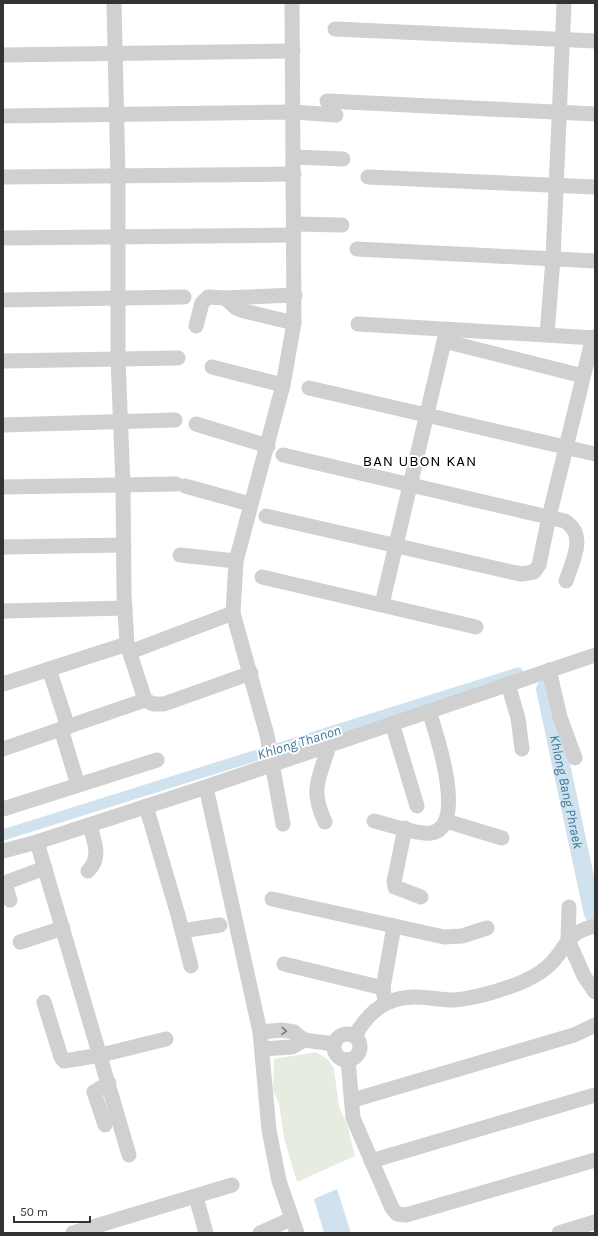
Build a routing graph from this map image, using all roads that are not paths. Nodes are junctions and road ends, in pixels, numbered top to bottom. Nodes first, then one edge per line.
1 (114, 3) edge
2 (292, 3) edge
3 (564, 3) edge
4 (335, 29) dead end
5 (563, 40) junction
6 (595, 41) edge
7 (293, 51) junction
8 (114, 53) junction
9 (3, 55) edge
10 (327, 101) dead end
11 (293, 112) junction
12 (558, 113) junction
13 (595, 114) edge
14 (115, 115) junction
15 (336, 115) dead end
16 (3, 116) edge
17 (294, 157) junction
18 (343, 159) dead end
19 (294, 174) junction
20 (118, 176) junction
21 (3, 177) edge
22 (368, 177) dead end
23 (555, 185) junction
24 (595, 187) edge
25 (342, 226) dead end
26 (294, 229) junction
27 (118, 237) junction
28 (3, 238) edge
29 (357, 249) dead end
30 (553, 259) junction
31 (595, 261) edge
32 (295, 295) junction
33 (184, 297) dead end
34 (225, 298) junction
35 (117, 299) junction
36 (3, 300) edge
37 (294, 323) junction
38 (358, 324) dead end
39 (196, 326) dead end
40 (547, 334) junction
41 (446, 335) junction
42 (594, 338) edge
43 (178, 358) dead end
44 (118, 359) junction
45 (3, 361) edge
46 (212, 367) dead end
47 (583, 376) junction
48 (283, 385) junction
49 (309, 388) dead end
50 (426, 414) junction
51 (175, 420) dead end
52 (120, 421) junction
53 (3, 424) edge
54 (196, 424) dead end
55 (268, 446) junction
56 (566, 447) junction
57 (595, 454) edge
58 (283, 455) dead end
59 (123, 485) junction
60 (410, 486) junction
61 (3, 487) edge
62 (250, 504) junction
63 (266, 516) dead end
64 (549, 517) junction
65 (124, 545) junction
66 (396, 545) junction
67 (3, 548) edge
68 (180, 555) dead end
69 (236, 561) junction
70 (262, 577) dead end
71 (566, 580) dead end
72 (382, 604) junction
73 (125, 608) junction
74 (3, 611) edge
75 (233, 613) junction
76 (476, 627) dead end
77 (129, 648) junction
78 (595, 655) edge
79 (49, 669) junction
80 (549, 670) junction
81 (250, 673) junction
82 (3, 684) edge
83 (508, 684) junction
84 (145, 700) junction
85 (429, 711) junction
86 (392, 723) junction
87 (64, 728) junction
88 (328, 745) junction
89 (3, 749) edge
90 (522, 749) dead end
91 (575, 758) dead end
92 (157, 760) dead end
93 (272, 760) junction
94 (78, 785) junction
95 (206, 787) junction
96 (146, 806) junction
97 (417, 806) dead end
98 (3, 809) edge
99 (374, 821) dead end
100 (446, 821) junction
101 (325, 822) dead end
102 (283, 824) dead end
103 (90, 825) junction
104 (405, 828) junction
105 (502, 838) dead end
106 (37, 842) junction
107 (3, 850) edge
108 (45, 868) junction
109 (88, 871) dead end
110 (421, 897) dead end
111 (272, 899) dead end
112 (10, 900) dead end
113 (569, 907) dead end
114 (220, 925) dead end
115 (394, 926) junction
116 (590, 927) edge
117 (63, 928) junction
118 (487, 928) dead end
119 (182, 931) junction
120 (568, 940) junction
121 (20, 942) dead end
122 (284, 964) dead end
123 (191, 966) dead end
124 (382, 988) junction
125 (595, 992) edge
126 (44, 1002) dead end
127 (386, 1003) junction
128 (595, 1025) edge
129 (260, 1032) junction
130 (355, 1036) junction
131 (166, 1040) dead end
132 (304, 1040) junction
133 (334, 1044) junction
134 (262, 1049) junction
135 (101, 1055) junction
136 (348, 1060) junction
137 (109, 1083) junction
138 (595, 1095) edge
139 (353, 1100) junction
140 (105, 1125) dead end
141 (129, 1155) dead end
142 (595, 1160) edge
143 (371, 1161) junction
144 (232, 1185) dead end
145 (196, 1197) junction
146 (291, 1219) junction
147 (595, 1222) edge
148 (73, 1233) edge
149 (206, 1233) edge
150 (260, 1233) edge
151 (297, 1233) edge
152 (559, 1233) edge

1 - 8 street
2 - 7 street
3 - 5 street
4 - 5 street
5 - 6 street
5 - 12 street
7 - 8 street
7 - 11 street
8 - 9 street
8 - 14 street
10 - 12 street
11 - 14 street
11 - 15 street
11 - 17 street
12 - 13 street
12 - 23 street
14 - 16 street
14 - 20 street
17 - 18 street
17 - 19 street
19 - 20 street
19 - 26 street
20 - 21 street
20 - 27 street
22 - 23 street
23 - 24 street
23 - 30 street
25 - 26 street
26 - 27 street
26 - 32 street
27 - 28 street
27 - 35 street
29 - 30 street
30 - 31 street
30 - 40 street
32 - 34 street
32 - 37 street
33 - 35 street
34 - 37 street
34 - 39 street
35 - 36 street
35 - 44 street
37 - 48 street
38 - 41 street
40 - 41 street
40 - 42 street
41 - 47 street
41 - 50 street
42 - 47 street
43 - 44 street
44 - 45 street
44 - 52 street
46 - 48 street
47 - 56 street
48 - 55 street
49 - 50 street
50 - 56 street
50 - 60 street
51 - 52 street
52 - 53 street
52 - 59 street
54 - 55 street
55 - 62 street
56 - 57 street
56 - 64 street
58 - 60 street
59 - 61 street
59 - 62 street
59 - 65 street
60 - 64 street
60 - 66 street
62 - 69 street
63 - 66 street
64 - 66 street
64 - 71 street
65 - 67 street
65 - 73 street
66 - 72 street
68 - 69 street
69 - 75 street
70 - 72 street
72 - 76 street
73 - 74 street
73 - 77 street
75 - 77 street
75 - 81 street
77 - 79 street
77 - 84 street
78 - 80 street
79 - 82 street
79 - 87 street
80 - 83 street
80 - 91 street
81 - 84 street
81 - 93 street
83 - 85 street
83 - 90 street
84 - 87 street
85 - 86 street
85 - 100 street
86 - 88 street
86 - 97 street
87 - 89 street
87 - 94 street
88 - 93 street
88 - 101 street
92 - 94 street
93 - 95 street
93 - 102 street
94 - 98 street
95 - 96 street
95 - 129 street
96 - 103 street
96 - 119 street
99 - 104 street
100 - 104 street
100 - 105 street
103 - 106 street
103 - 109 street
104 - 110 street
106 - 107 street
106 - 108 street
108 - 112 street
108 - 117 street
111 - 115 street
113 - 120 street
114 - 119 street
115 - 118 street
115 - 124 street
116 - 120 street
117 - 121 street
117 - 135 street
119 - 123 street
120 - 125 street
120 - 127 street
122 - 124 street
124 - 127 street
126 - 135 street
127 - 130 street
128 - 139 street
129 -> 132 street
129 - 134 street
130 - 133 street
130 - 136 street
131 - 135 street
132 - 133 street
132 - 134 street
133 - 136 street
134 - 146 street
135 - 137 street
136 - 139 street
137 - 140 street
137 - 141 street
138 - 143 street
139 - 143 street
142 - 143 street
144 - 145 street
145 - 148 street
145 - 149 street
146 - 150 street
146 - 151 street
147 - 152 street

